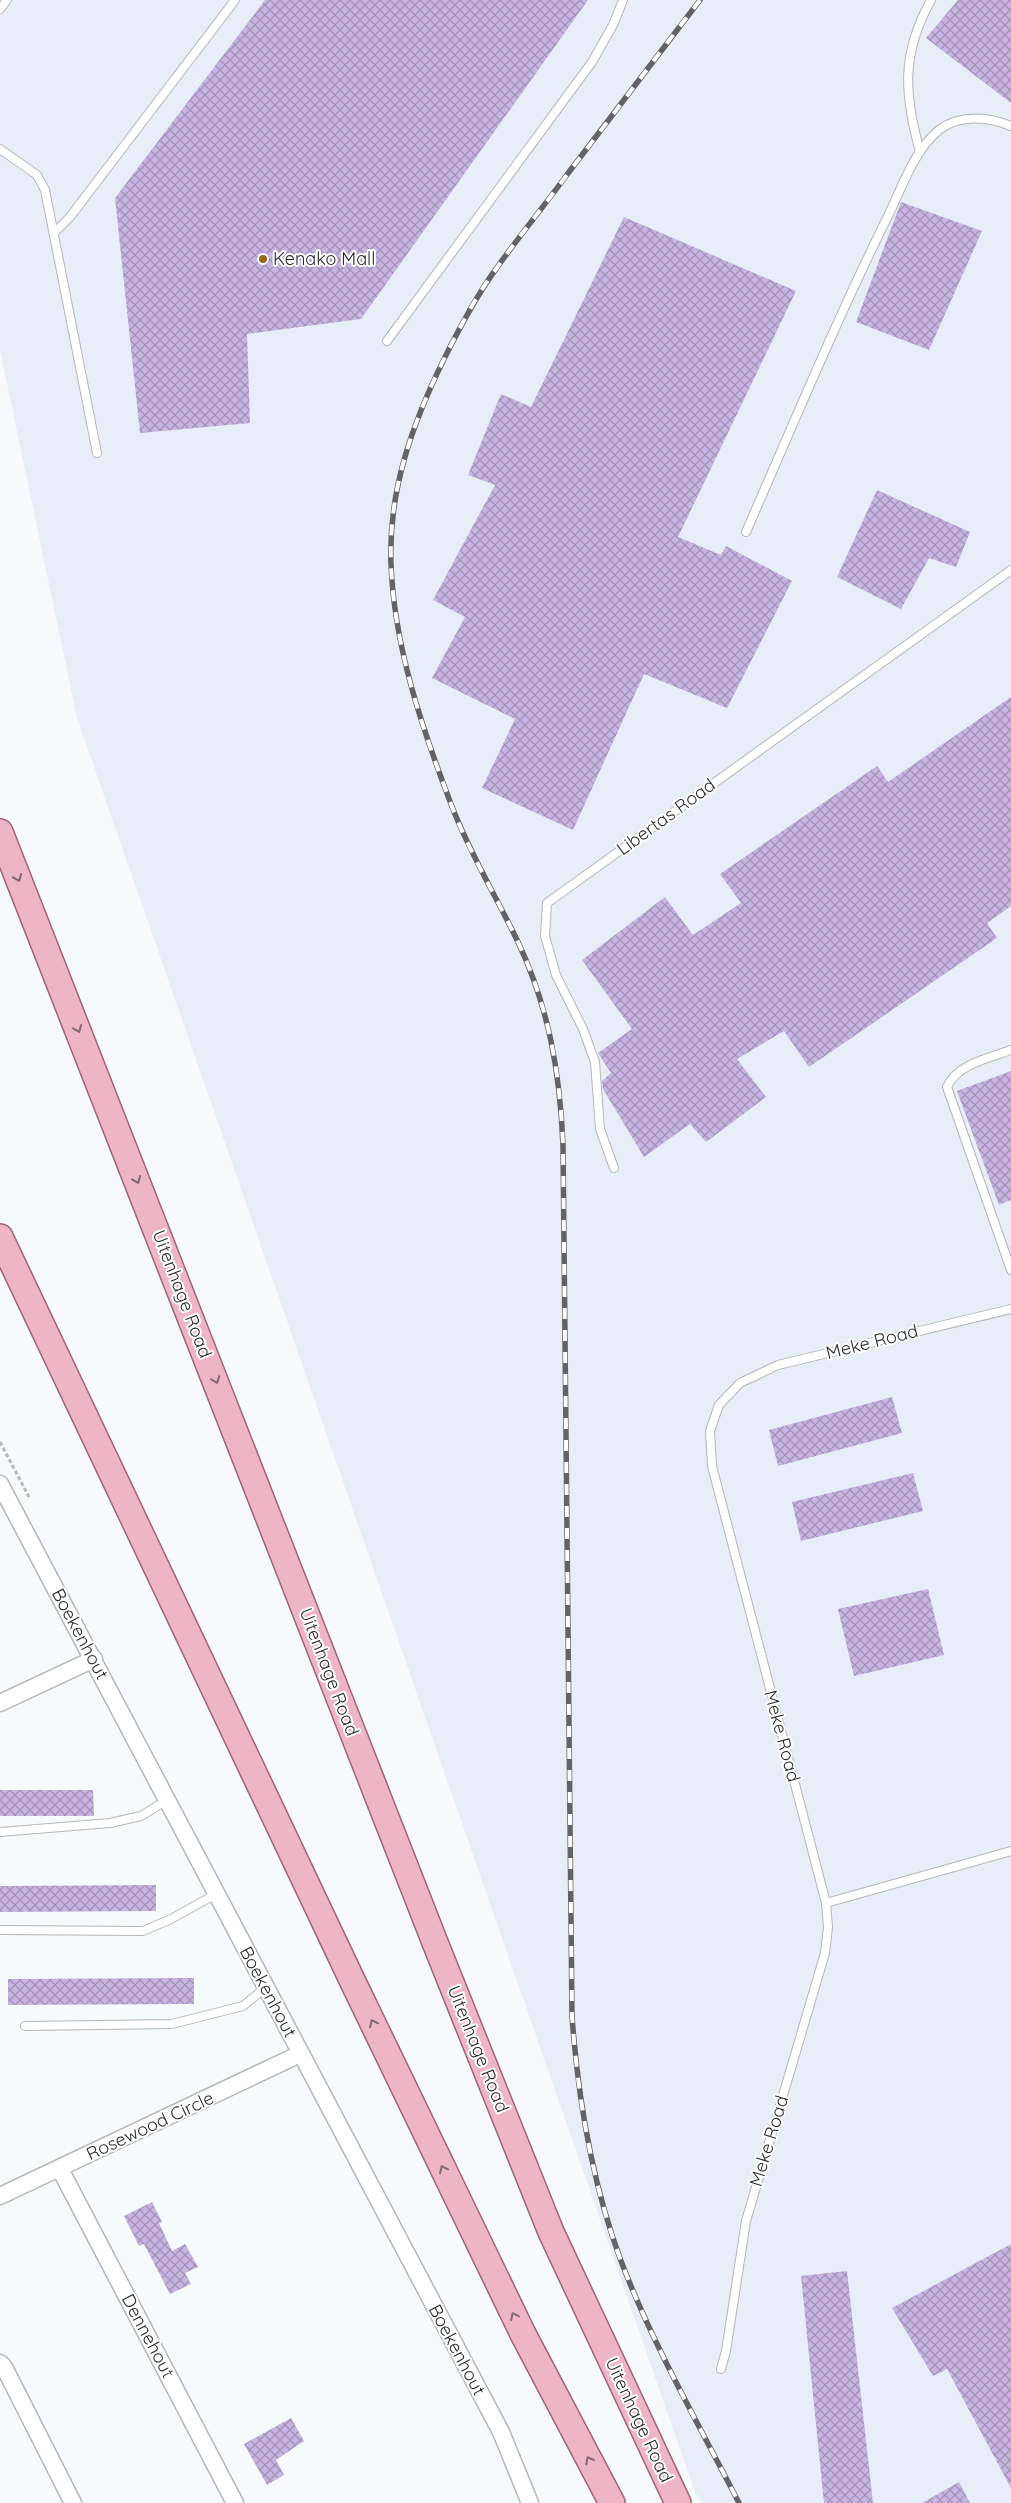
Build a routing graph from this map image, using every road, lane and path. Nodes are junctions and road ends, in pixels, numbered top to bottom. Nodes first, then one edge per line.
1 (7, 0) edge
2 (235, 0) edge
3 (624, 0) edge
4 (931, 0) edge
5 (0, 9) edge
6 (1011, 126) edge
7 (0, 148) edge
8 (920, 152) junction
9 (54, 232) junction
10 (386, 341) dead end
11 (97, 453) dead end
12 (746, 532) dead end
13 (1011, 570) edge
14 (0, 832) edge
15 (1011, 1050) edge
16 (614, 1168) dead end
17 (0, 1237) edge
18 (1011, 1270) edge
19 (1011, 1309) edge
20 (0, 1484) edge
21 (94, 1659) junction
22 (0, 1703) edge
23 (167, 1800) junction
24 (0, 1832) edge
25 (1011, 1851) edge
26 (216, 1894) junction
27 (826, 1903) junction
28 (0, 1930) edge
29 (266, 1988) junction
30 (25, 2026) dead end
31 (300, 2054) junction
32 (60, 2169) junction
33 (0, 2196) edge
34 (0, 2363) edge
35 (721, 2369) dead end
36 (73, 2503) edge
37 (235, 2503) edge
38 (530, 2503) edge
39 (612, 2503) edge
40 (678, 2503) edge

1 - 5 lane
2 - 9 lane
3 - 10 lane
4 - 8 lane
6 - 8 lane
7 - 9 lane
8 - 12 lane
9 - 11 lane
13 - 16 lane, Libertas Road
14 -> 40 main road, Uitenhage Road
15 - 18 lane
39 -> 17 main road
19 - 27 lane, Meke Road
20 - 21 street, Boekenhout
21 - 22 street
21 - 23 street, Boekenhout
23 - 24 lane
23 - 26 street, Boekenhout
25 - 27 lane
26 - 28 lane
26 - 29 street, Boekenhout
27 - 35 lane, Meke Road
29 - 30 lane
29 - 31 street, Boekenhout
31 - 32 street, Rosewood Circle
31 - 38 street, Boekenhout
32 - 33 street, Rosewood Circle
32 - 37 street, Dennehout
34 - 36 street

